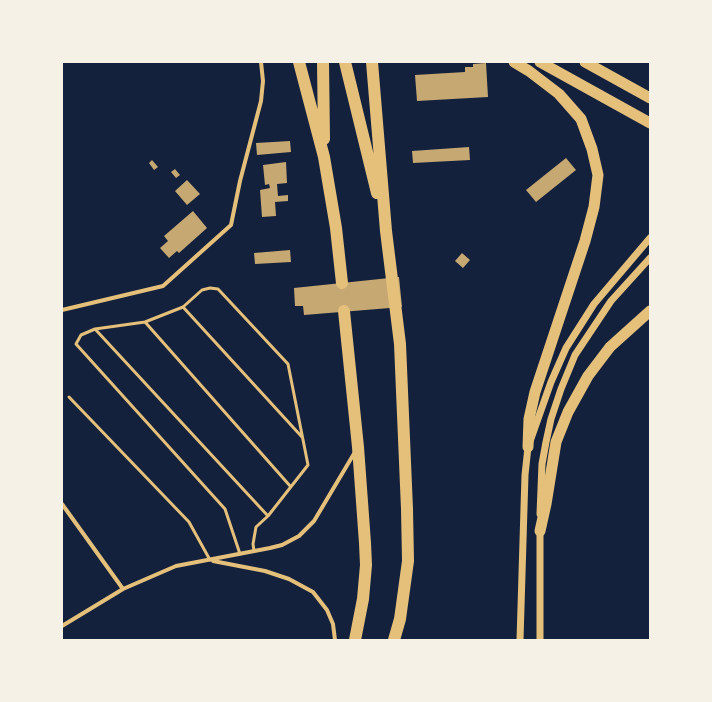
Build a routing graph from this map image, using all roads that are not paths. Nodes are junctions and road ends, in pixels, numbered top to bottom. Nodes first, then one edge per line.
1 (261, 62) edge
2 (299, 62) edge
3 (323, 62) edge
4 (345, 62) edge
5 (372, 62) edge
6 (514, 62) edge
7 (540, 62) edge
8 (585, 62) edge
9 (650, 98) edge
10 (650, 123) edge
11 (324, 157) junction
12 (386, 231) junction
13 (650, 238) edge
14 (650, 258) edge
15 (342, 283) dead end
16 (183, 307) junction
17 (62, 310) edge
18 (344, 311) dead end
19 (650, 311) edge
20 (145, 322) junction
21 (95, 329) junction
22 (69, 397) dead end
23 (303, 437) junction
24 (358, 447) junction
25 (528, 447) junction
26 (291, 487) junction
27 (62, 504) edge
28 (268, 516) junction
29 (540, 531) junction
30 (254, 551) junction
31 (240, 554) junction
32 (210, 560) junction
33 (123, 589) junction
34 (62, 626) edge
35 (335, 640) edge
36 (355, 640) edge
37 (394, 640) edge
38 (520, 640) edge
39 (540, 640) edge

1 - 17 street
2 - 11 highway
3 - 11 highway
4 - 12 highway
5 - 12 highway
6 - 25 highway
7 - 10 highway
8 - 9 highway
11 - 15 highway
12 - 37 highway
13 - 25 street
14 - 29 street
16 - 20 lane
16 - 23 lane
16 - 23 lane
18 - 24 highway
19 - 29 highway
20 - 21 lane
20 - 26 lane
21 - 28 lane
21 - 31 lane
22 - 32 lane
23 - 26 lane
24 - 30 street
24 - 36 highway
25 - 38 street
26 - 28 lane
27 - 33 street
28 - 30 lane
29 - 39 street
30 - 31 street
31 - 32 street
32 - 33 street
32 - 35 street
33 - 34 street

